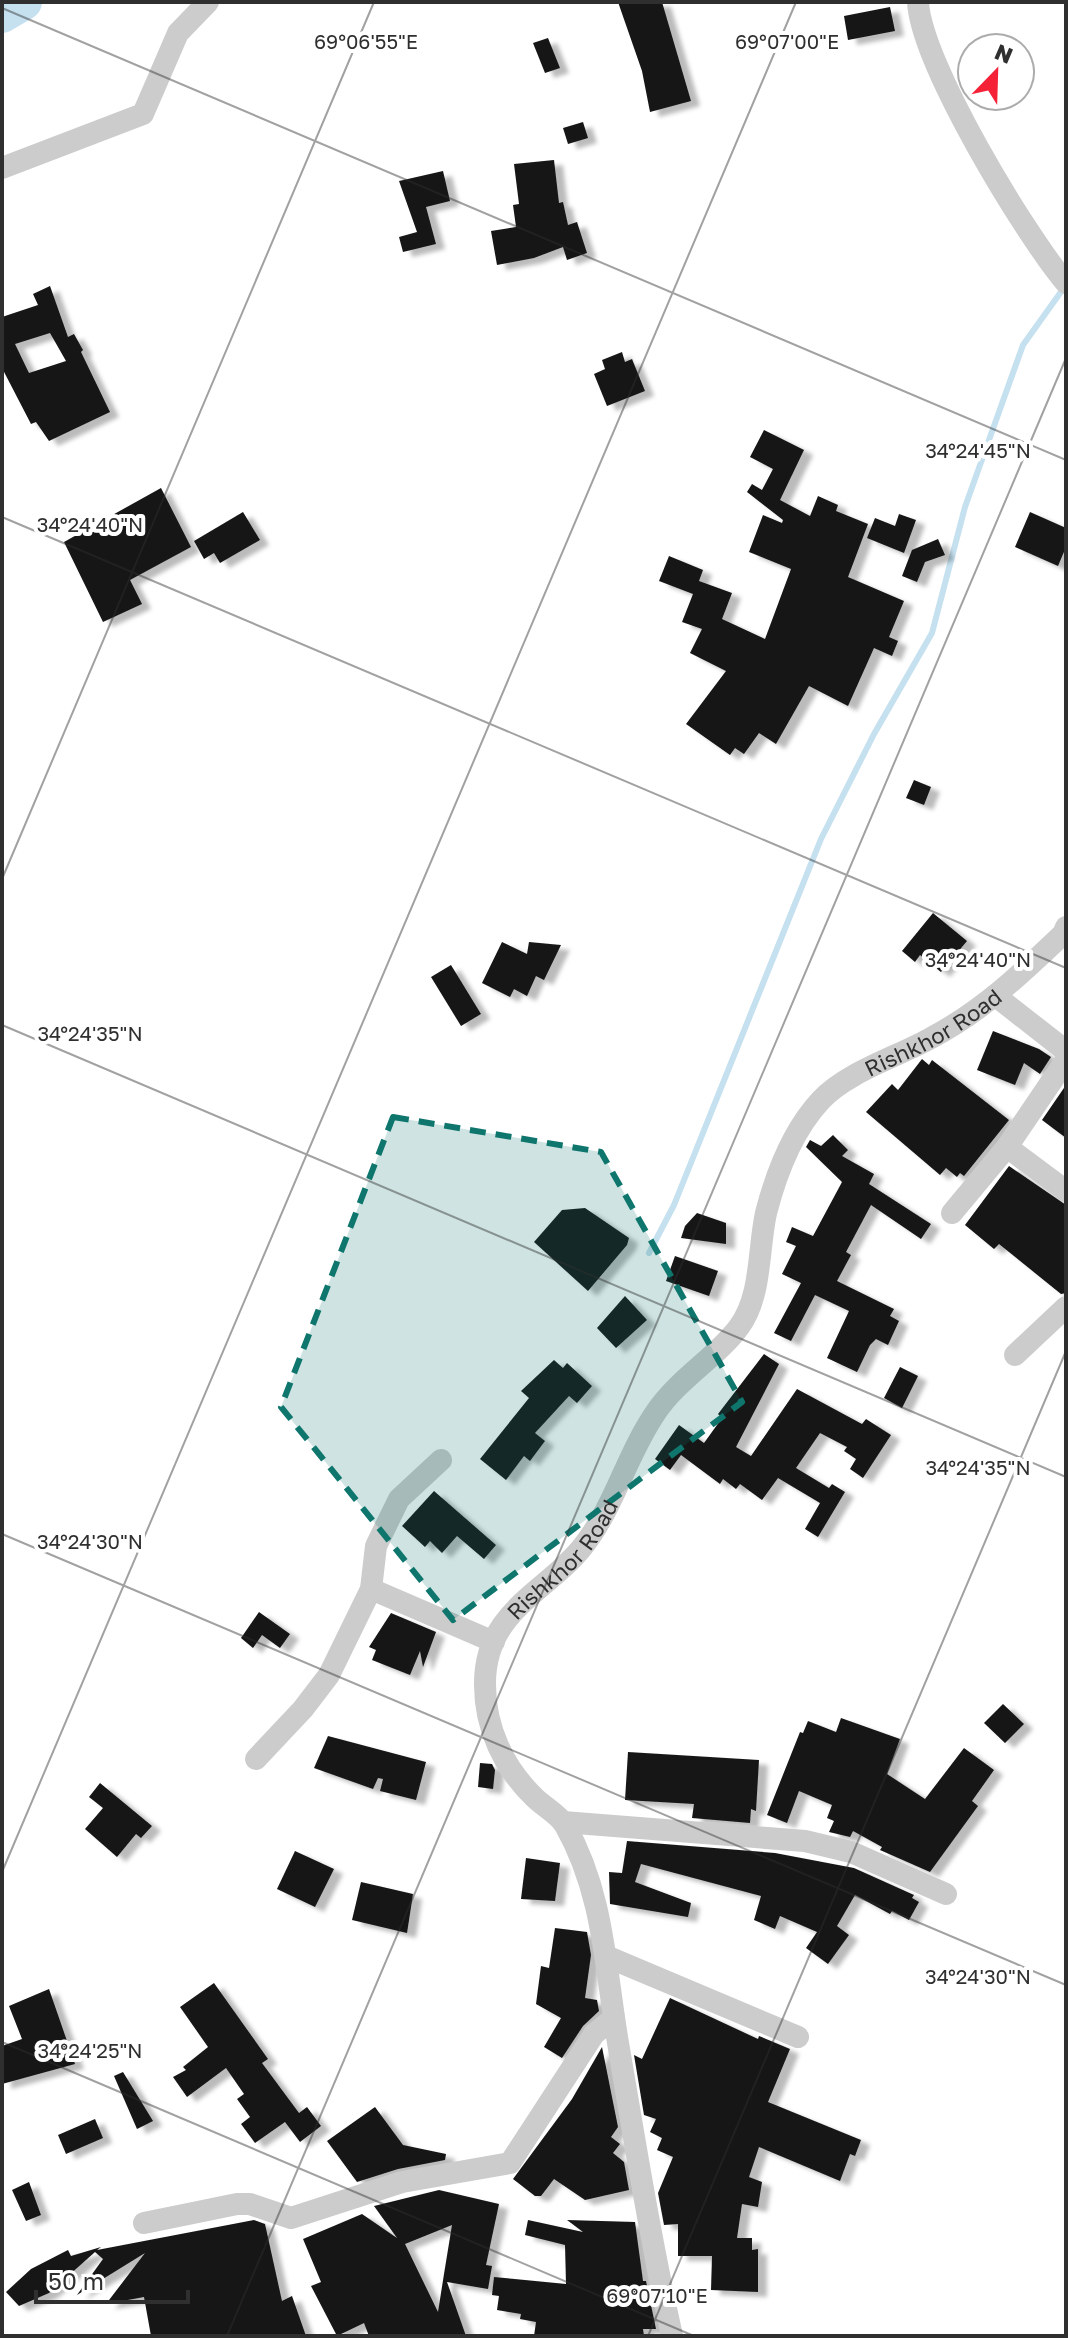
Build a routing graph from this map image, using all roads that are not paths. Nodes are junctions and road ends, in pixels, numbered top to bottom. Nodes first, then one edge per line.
1 (208, 2) edge
2 (918, 2) edge
3 (2, 168) edge
4 (1066, 283) edge
5 (1066, 927) edge
6 (997, 997) junction
7 (1066, 1051) edge
8 (1066, 1060) edge
9 (1007, 1147) junction
10 (1066, 1191) edge
11 (952, 1213) dead end
12 (1066, 1307) edge
13 (1015, 1355) dead end
14 (441, 1460) dead end
15 (371, 1589) junction
16 (494, 1642) junction
17 (256, 1759) dead end
18 (563, 1822) junction
19 (946, 1894) dead end
20 (608, 1957) junction
21 (614, 2018) junction
22 (798, 2037) dead end
23 (144, 2223) dead end
24 (672, 2336) edge

1 - 3 street
2 - 4 street
5 - 6 street, Rishkhor Road
6 - 7 street
6 - 16 street, Rishkhor Road
8 - 9 street
9 - 10 street
9 - 11 street
12 - 13 street
14 - 15 street
15 - 16 street
15 - 17 street
16 - 18 street, Rishkhor Road
18 - 19 street
18 - 20 street, Rishkhor Road
20 - 21 street, Rishkhor Road
20 - 22 street
21 - 23 street
21 - 24 street, Rishkhor Road

